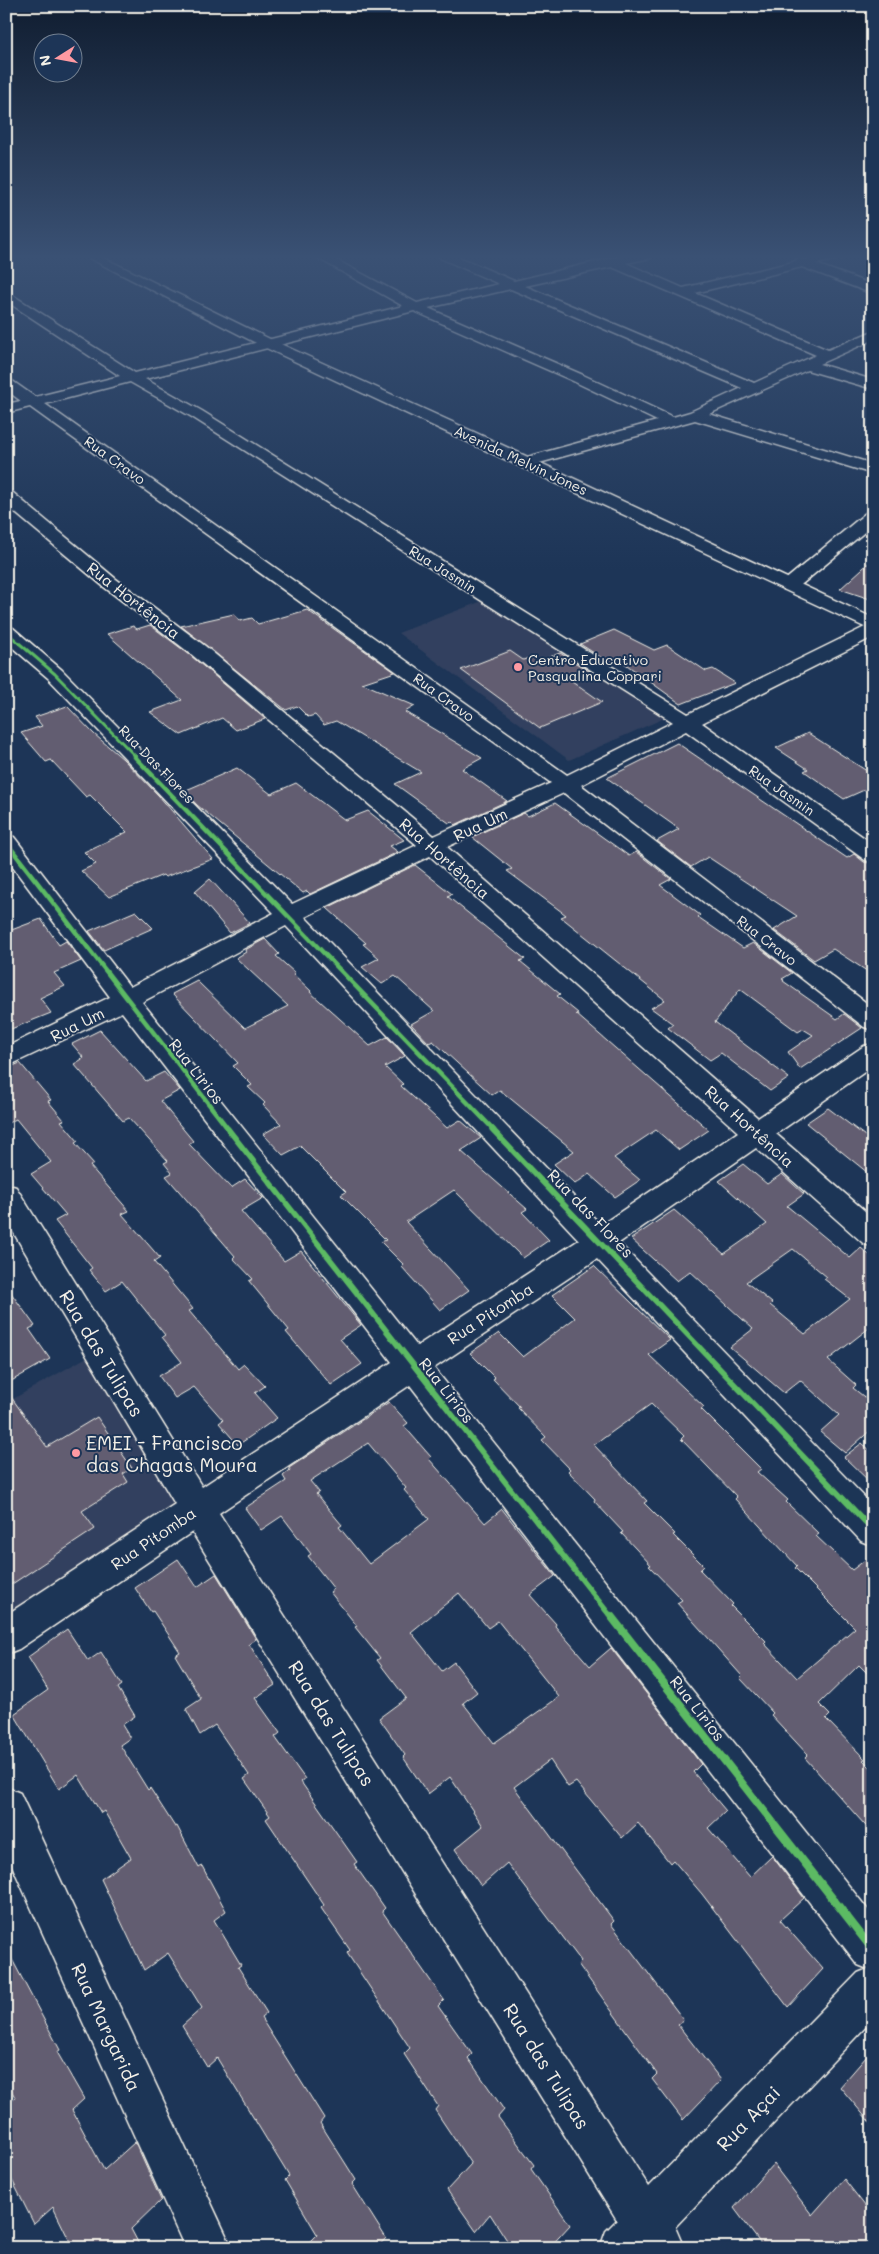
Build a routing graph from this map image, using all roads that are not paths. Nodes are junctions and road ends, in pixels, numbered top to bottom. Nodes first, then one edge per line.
1 (105, 360) edge
2 (204, 360) edge
3 (304, 360) edge
4 (535, 360) edge
5 (688, 360) edge
6 (816, 360) edge
7 (806, 365) junction
8 (132, 378) junction
9 (6, 383) edge
10 (873, 385) edge
11 (756, 389) junction
12 (35, 403) junction
13 (6, 409) edge
14 (695, 416) junction
15 (670, 421) junction
16 (526, 462) junction
17 (873, 470) edge
18 (6, 496) edge
19 (873, 516) edge
20 (790, 585) junction
21 (873, 625) edge
22 (873, 629) edge
23 (6, 632) edge
24 (688, 723) junction
25 (566, 784) junction
26 (6, 842) edge
27 (432, 846) junction
28 (873, 855) edge
29 (289, 915) junction
30 (126, 1000) junction
31 (873, 1021) edge
32 (873, 1053) edge
33 (6, 1058) edge
34 (756, 1132) junction
35 (6, 1195) edge
36 (873, 1235) edge
37 (600, 1241) junction
38 (412, 1364) junction
39 (197, 1509) junction
40 (873, 1530) edge
41 (6, 1636) edge
42 (6, 1807) edge
43 (873, 1950) edge
44 (873, 1988) edge
45 (643, 2240) edge
46 (209, 2248) edge

1 - 8 street, Rua Jasmin
2 - 8 street
3 - 16 street, Avenida Melvin Jones
4 - 15 street
5 - 11 street
6 - 7 street
7 - 10 street
7 - 11 street
8 - 12 street
8 - 24 street, Rua Jasmin
9 - 12 street, Rua Cravo
11 - 14 street
12 - 13 street
12 - 25 street, Rua Cravo
14 - 15 street
14 - 17 street
15 - 16 street
16 - 20 street, Avenida Melvin Jones
18 - 27 street, Rua Hortência
19 - 20 street
20 - 21 street, Avenida Melvin Jones
22 - 24 street, Rua Um
23 - 29 street, Rua Das Flores
24 - 25 street, Rua Um
24 - 28 street, Rua Jasmin
25 - 27 street, Rua Um
25 - 31 street, Rua Cravo
26 - 30 street, Rua Lirios
27 - 29 street, Rua Um
27 - 34 street, Rua Hortência
29 - 30 street, Rua Um
29 - 37 street, Rua das Flores
30 - 33 street, Rua Um
30 - 38 street, Rua Lirios
32 - 34 street, Rua Pitomba
34 - 36 street, Rua Hortência
34 - 37 street, Rua Pitomba
35 - 39 street, Rua das Tulipas
37 - 38 street, Rua Pitomba
37 - 40 street, Rua das Flores
38 - 39 street, Rua Pitomba
38 - 43 street, Rua Lirios
39 - 41 street, Rua Pitomba
39 - 45 street, Rua das Tulipas
42 - 46 street, Rua Margarida
44 - 45 street, Rua Açai

